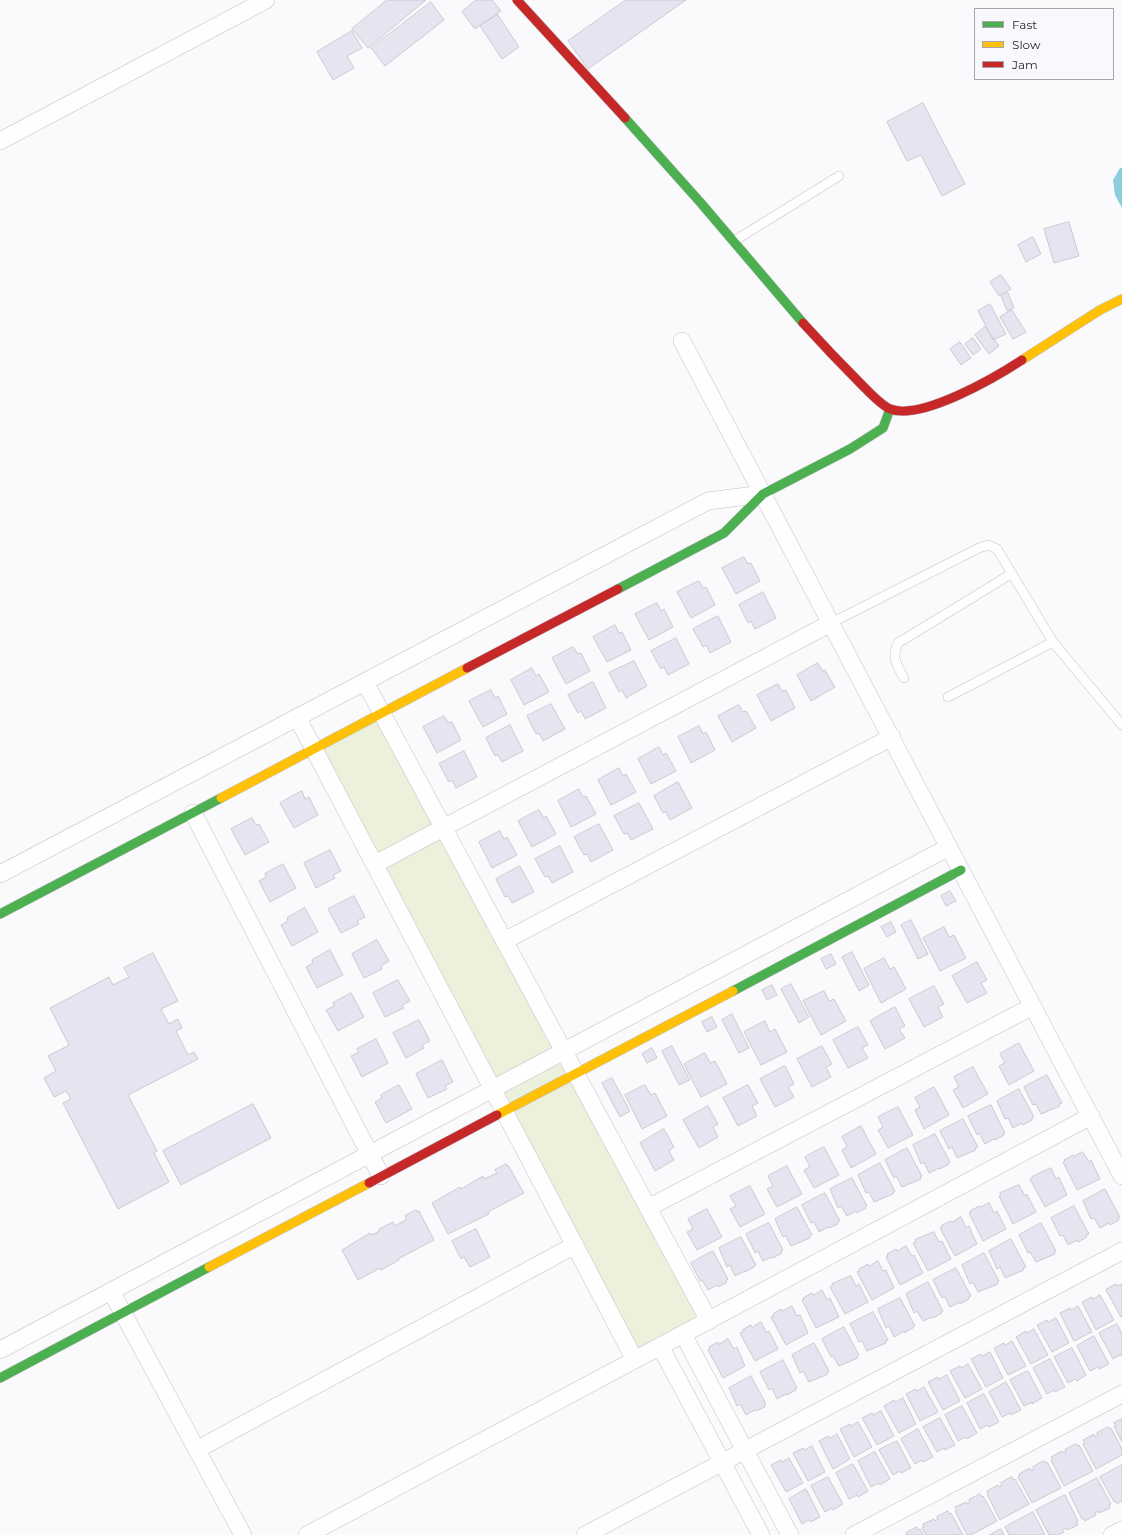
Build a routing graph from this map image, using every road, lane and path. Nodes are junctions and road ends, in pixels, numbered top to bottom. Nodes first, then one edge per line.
1 (266, 0) edge
2 (517, 0) edge
3 (0, 141) edge
4 (839, 176) dead end
5 (733, 242) junction
6 (1122, 300) edge
7 (682, 342) dead end
8 (890, 409) junction
9 (763, 494) junction
10 (1011, 574) junction
11 (831, 623) junction
12 (1053, 642) junction
13 (904, 678) dead end
14 (365, 682) junction
15 (948, 697) dead end
16 (381, 713) junction
17 (297, 717) junction
18 (1122, 726) edge
19 (892, 737) junction
20 (314, 748) junction
21 (193, 813) junction
22 (443, 828) junction
23 (949, 847) junction
24 (375, 864) junction
25 (961, 870) junction
26 (0, 874) edge
27 (0, 914) edge
28 (504, 941) junction
29 (1033, 1006) junction
30 (563, 1051) junction
31 (576, 1074) junction
32 (493, 1089) junction
33 (505, 1111) junction
34 (1091, 1116) junction
35 (370, 1154) junction
36 (381, 1176) junction
37 (1122, 1176) edge
38 (648, 1208) junction
39 (575, 1246) junction
40 (1122, 1251) edge
41 (111, 1291) junction
42 (124, 1313) junction
43 (709, 1321) junction
44 (683, 1334) junction
45 (660, 1346) junction
46 (0, 1350) edge
47 (635, 1360) junction
48 (0, 1378) edge
49 (1122, 1394) edge
50 (198, 1449) junction
51 (745, 1451) junction
52 (722, 1463) junction
53 (1122, 1530) edge
54 (243, 1535) edge
55 (307, 1535) edge
56 (585, 1535) edge
57 (760, 1535) edge
58 (790, 1535) edge
59 (854, 1535) edge
60 (1112, 1535) edge

1 - 3 street
2 - 5 street
4 - 5 lane
5 - 8 street
6 - 8 street
7 - 9 street
8 - 9 street
9 - 11 street
9 - 14 street
9 - 16 street
10 - 11 lane
10 - 12 lane
10 - 13 lane
11 - 19 street
11 - 22 street
12 - 15 lane
12 - 18 lane
14 - 16 street
14 - 17 street
16 - 20 street
16 - 22 street
17 - 20 street
17 - 26 street
19 - 23 street
19 - 28 street
20 - 21 street
20 - 24 street
21 - 27 street
21 - 35 street
22 - 24 street
22 - 28 street
23 - 25 street
23 - 30 street
24 - 32 street
25 - 29 street
25 - 31 street
28 - 30 street
29 - 34 street
29 - 38 street
30 - 31 street
30 - 32 street
31 - 33 street
31 - 38 street
32 - 33 street
32 - 35 street
33 - 36 street
33 - 39 street
34 - 37 street
34 - 43 street
35 - 36 street
35 - 41 street
36 - 42 street
38 - 43 street
39 - 47 street
39 - 50 street
40 - 51 street
41 - 42 street
41 - 46 street
42 - 48 street
42 - 50 street
43 - 44 street
44 - 45 street
44 - 51 street
45 - 47 street
45 - 52 street
47 - 55 street
49 - 59 street
50 - 54 street
51 - 52 street
51 - 58 street
52 - 56 street
52 - 57 street
53 - 60 street

